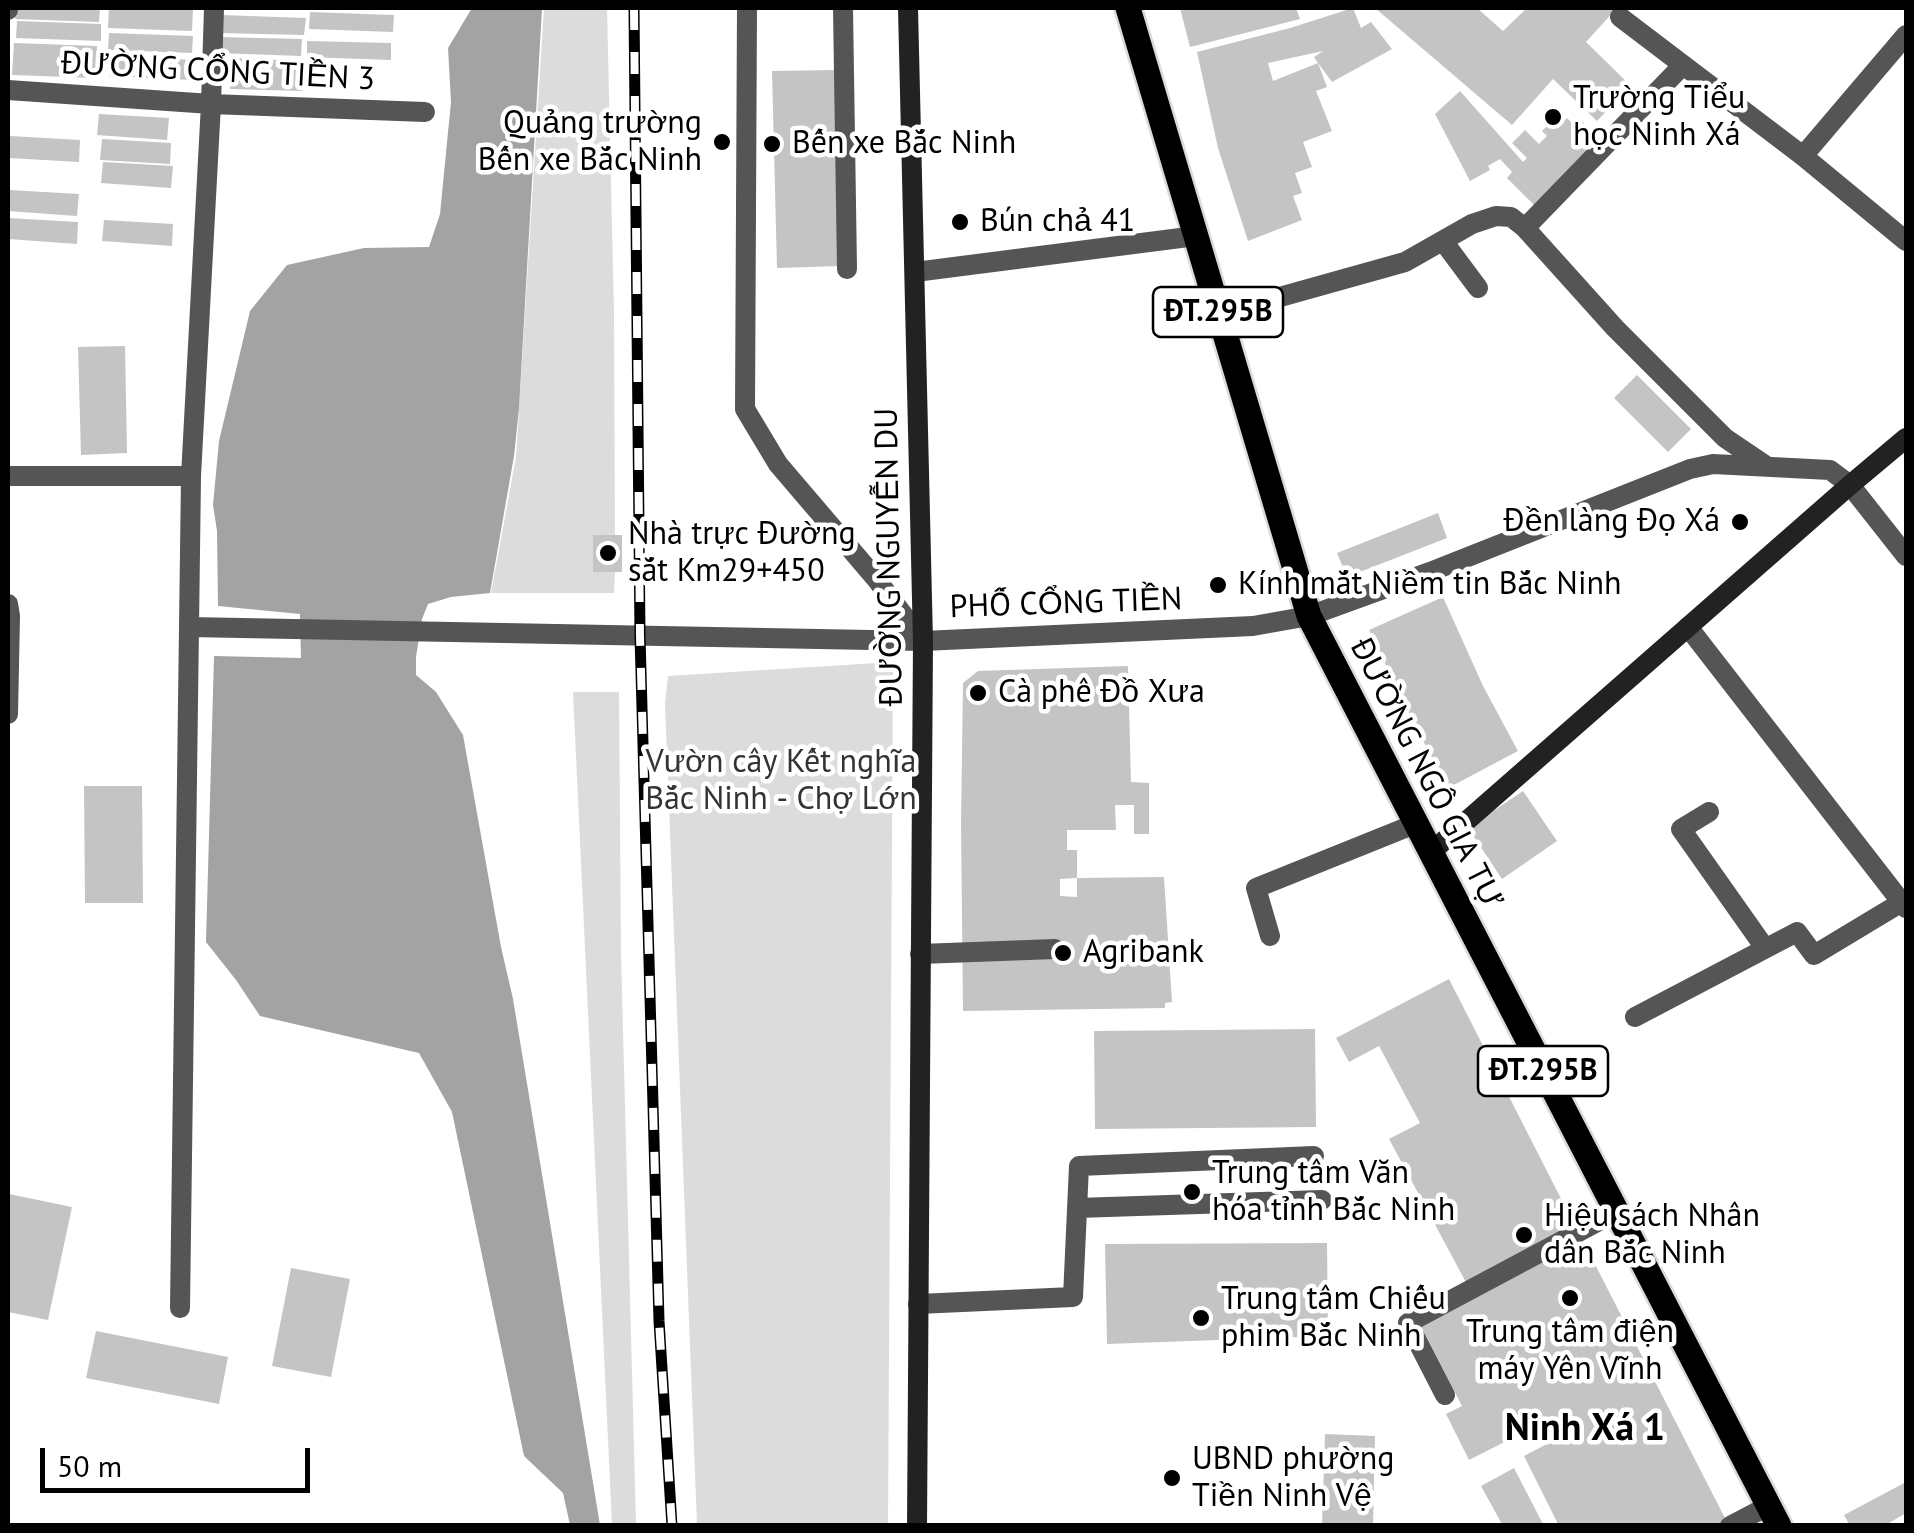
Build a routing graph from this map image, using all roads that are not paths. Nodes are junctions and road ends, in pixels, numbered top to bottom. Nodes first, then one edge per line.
1 (214, 8) edge
2 (747, 8) edge
3 (843, 8) edge
4 (908, 8) edge
5 (1128, 8) edge
6 (1620, 18) dead end
7 (1906, 35) edge
8 (1682, 65) junction
9 (8, 90) edge
10 (211, 104) junction
11 (424, 112) dead end
12 (1803, 156) junction
13 (1518, 222) junction
14 (1196, 236) junction
15 (1443, 240) junction
16 (1906, 241) edge
17 (847, 269) dead end
18 (915, 272) junction
19 (1478, 288) dead end
20 (1219, 314) junction
21 (1906, 438) edge
22 (1766, 466) junction
23 (8, 476) edge
24 (191, 476) junction
25 (1850, 485) junction
26 (1906, 556) edge
27 (8, 604) edge
28 (1309, 616) junction
29 (189, 627) junction
30 (1688, 627) junction
31 (923, 641) junction
32 (8, 714) edge
33 (1710, 812) dead end
34 (1416, 824) junction
35 (1430, 853) junction
36 (1904, 905) edge
37 (1270, 936) dead end
38 (1765, 948) junction
39 (1055, 949) dead end
40 (920, 954) junction
41 (1634, 1017) dead end
42 (1314, 1156) dead end
43 (1322, 1200) dead end
44 (1077, 1208) junction
45 (1616, 1212) junction
46 (918, 1304) junction
47 (180, 1308) dead end
48 (1444, 1394) dead end
49 (1774, 1516) edge
50 (916, 1526) edge
51 (1730, 1526) edge

1 - 10 street
2 - 31 street
3 - 17 street
4 - 18 main road, ĐƯỜNG NGUYỄN DU
5 - 14 main road, ĐƯỜNG NGÔ GIA TỰ / ĐT.295B
6 - 8 street
7 - 12 street
8 - 12 street
8 - 13 street
9 - 10 street, ĐƯỜNG CỔNG TIỀN 3
10 - 11 street, ĐƯỜNG CỔNG TIỀN 3
10 - 24 street
12 - 16 street
13 - 15 street
13 - 22 street
14 - 18 street
14 - 20 main road, ĐƯỜNG NGÔ GIA TỰ / ĐT.295B
15 - 19 street
15 - 20 street
18 - 31 main road, ĐƯỜNG NGUYỄN DU
20 - 28 main road, ĐƯỜNG NGÔ GIA TỰ / ĐT.295B
21 - 25 main road
22 - 25 street, PHỐ CỔNG TIỀN
22 - 28 street, PHỐ CỔNG TIỀN
23 - 24 street
24 - 29 street
25 - 26 street
25 - 30 main road
27 - 32 street
28 - 31 street, PHỐ CỔNG TIỀN
28 - 34 main road, ĐƯỜNG NGÔ GIA TỰ / ĐT.295B
29 - 31 street, PHỐ CỔNG TIỀN
29 - 47 street
30 - 35 main road
30 - 36 street
31 - 40 main road, ĐƯỜNG NGUYỄN DU
33 - 38 street
34 - 35 main road, ĐƯỜNG NGÔ GIA TỰ / ĐT.295B
34 - 37 street
35 - 45 main road, ĐƯỜNG NGÔ GIA TỰ / ĐT.295B
36 - 38 street
38 - 41 street
39 - 40 street
40 - 46 main road, ĐƯỜNG NGUYỄN DU
42 - 44 street
43 - 44 street
44 - 46 street
45 - 48 street
45 - 49 main road, ĐƯỜNG NGÔ GIA TỰ / ĐT.295B
46 - 50 main road, ĐƯỜNG NGUYỄN DU
49 - 51 street

